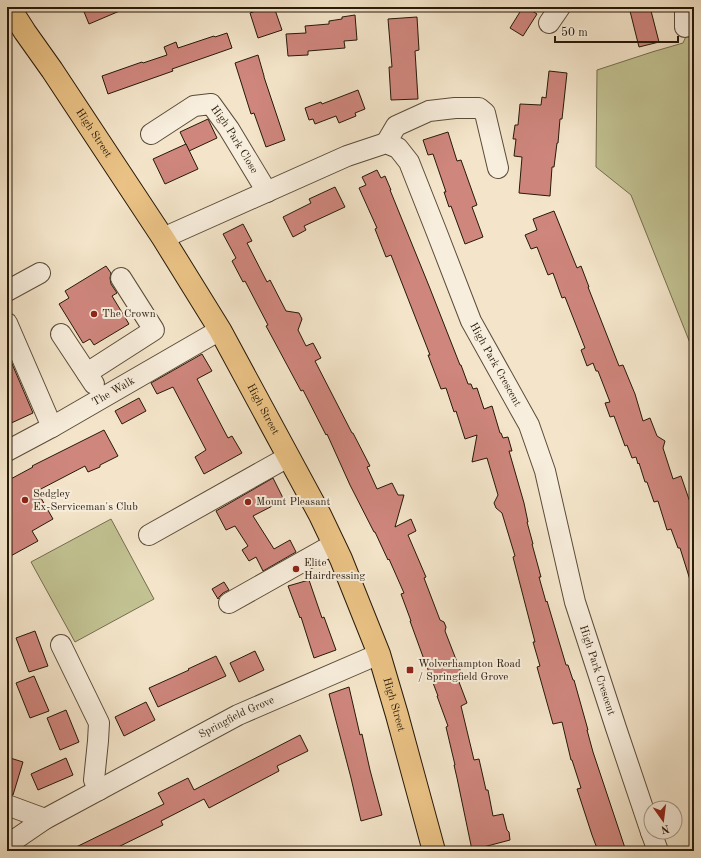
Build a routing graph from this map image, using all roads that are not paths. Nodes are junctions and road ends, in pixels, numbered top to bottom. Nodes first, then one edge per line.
1 (9, 7) edge
2 (685, 7) edge
3 (685, 27) dead end
4 (151, 134) dead end
5 (386, 143) junction
6 (498, 168) dead end
7 (267, 192) junction
8 (163, 238) junction
9 (40, 273) dead end
10 (121, 278) dead end
11 (7, 291) edge
12 (7, 323) edge
13 (220, 330) junction
14 (61, 334) dead end
15 (87, 373) junction
16 (103, 398) junction
17 (52, 427) junction
18 (7, 451) edge
19 (288, 458) junction
20 (149, 535) dead end
21 (334, 544) junction
22 (229, 603) dead end
23 (61, 645) dead end
24 (379, 654) junction
25 (99, 790) junction
26 (7, 805) edge
27 (643, 808) edge
28 (45, 819) junction
29 (654, 840) edge
30 (7, 845) edge
31 (434, 851) edge
32 (658, 851) edge

1 - 8 main road, High Street
2 - 3 street
4 - 7 street, High Park Close
5 - 6 street
5 - 7 street
5 - 27 street, High Park Crescent
7 - 8 street
8 - 13 main road, High Street
9 - 11 street
10 - 15 street
12 - 17 street
13 - 16 street, The Walk
13 - 19 main road, High Street
14 - 15 street
15 - 16 street
16 - 17 street, The Walk
17 - 18 street, The Walk
19 - 20 street
19 - 21 main road, High Street
21 - 22 street
21 - 24 main road, High Street
23 - 25 street
24 - 25 street, Springfield Grove
24 - 31 main road, High Street
25 - 28 street, Springfield Grove
26 - 28 street
28 - 30 street, Springfield Grove
29 - 32 street, High Park Crescent

